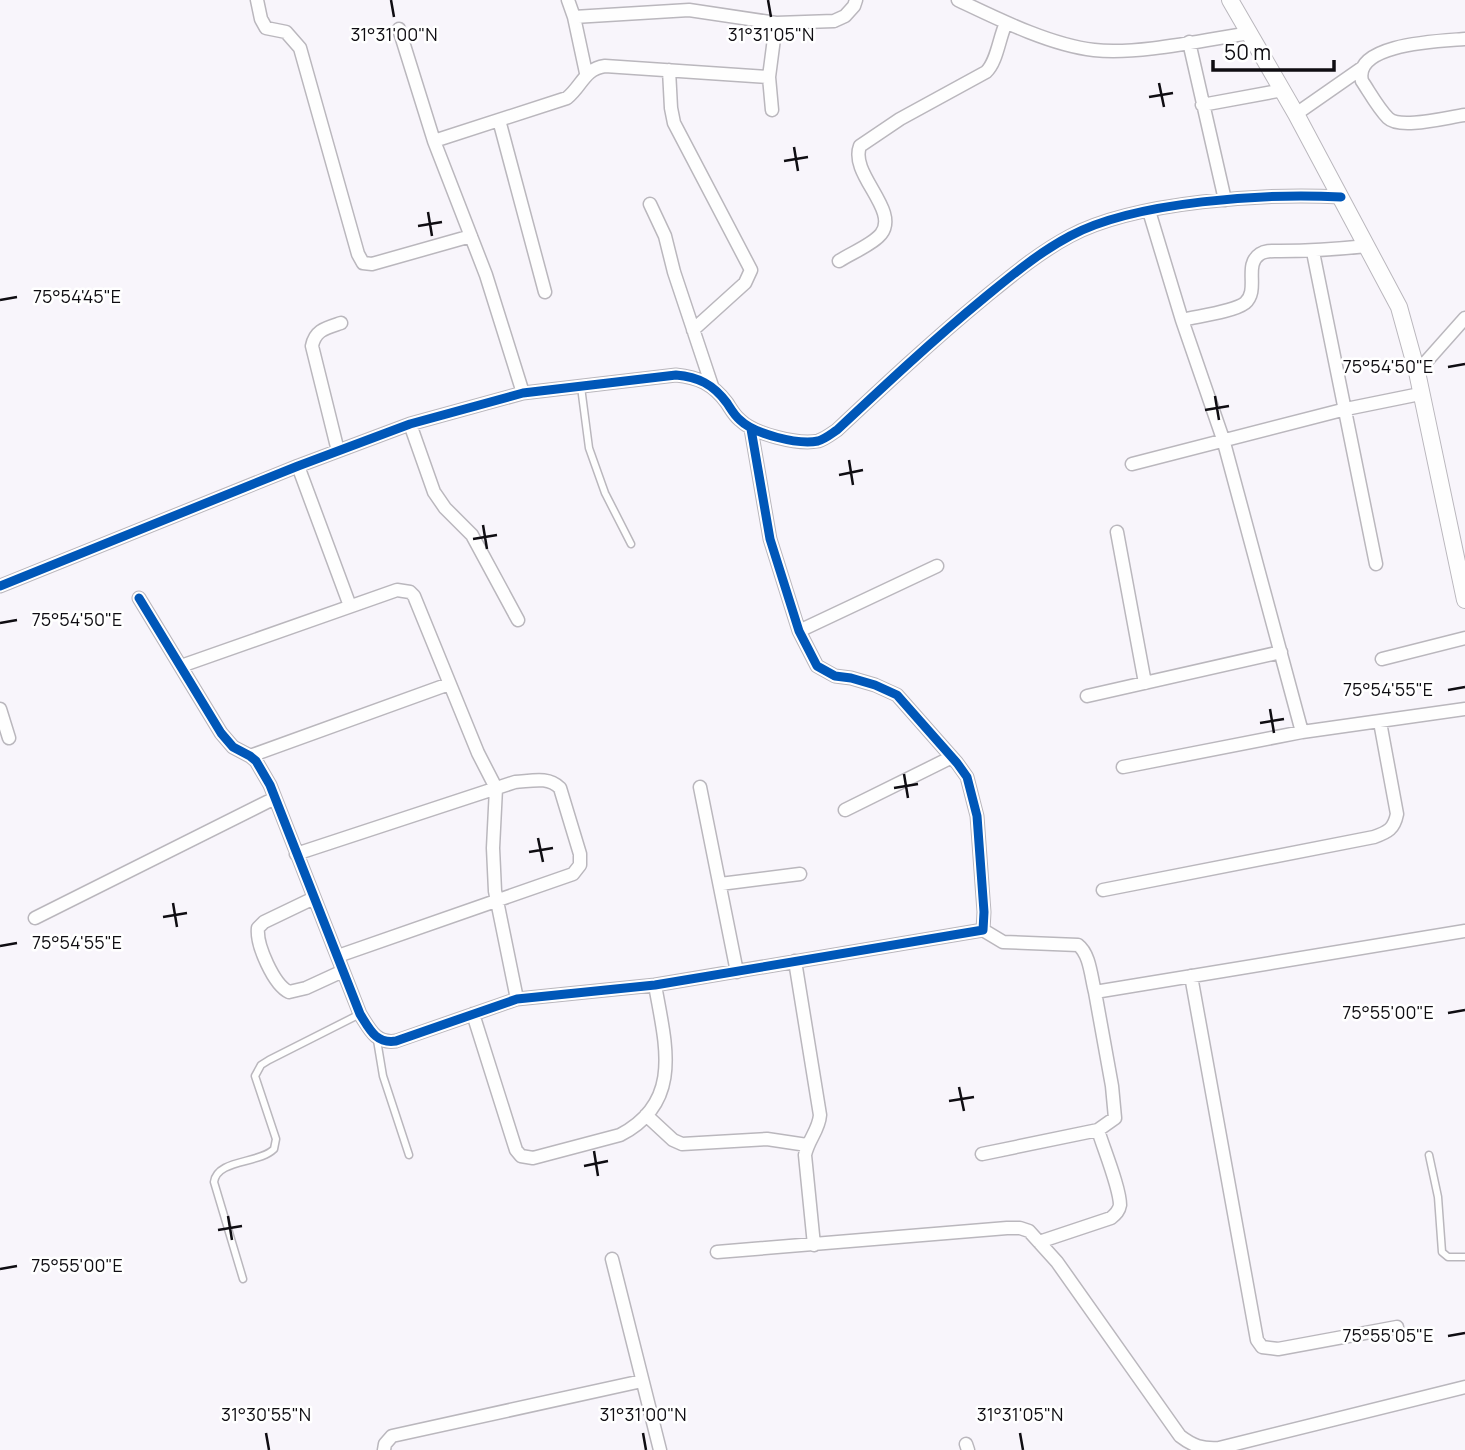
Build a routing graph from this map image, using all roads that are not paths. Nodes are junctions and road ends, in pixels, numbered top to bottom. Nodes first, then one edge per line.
1 (257, 0) edge
2 (568, 0) edge
3 (856, 0) edge
4 (958, 0) edge
5 (1230, 0) edge
6 (574, 17) junction
7 (776, 23) junction
8 (1006, 23) junction
9 (399, 29) dead end
10 (1250, 33) junction
11 (1465, 38) edge
12 (1189, 42) junction
13 (1362, 68) junction
14 (669, 70) junction
15 (586, 73) junction
16 (769, 77) junction
17 (1283, 90) junction
18 (1202, 105) junction
19 (772, 110) dead end
20 (1296, 114) junction
21 (1465, 115) edge
22 (499, 120) junction
23 (434, 141) junction
24 (1341, 197) junction
25 (1226, 200) junction
26 (650, 204) dead end
27 (1149, 211) junction
28 (471, 236) junction
29 (1367, 246) junction
30 (1313, 251) junction
31 (839, 261) dead end
32 (545, 292) dead end
33 (1465, 318) edge
34 (1182, 320) junction
35 (341, 323) dead end
36 (693, 330) junction
37 (1417, 372) junction
38 (712, 386) junction
39 (580, 387) junction
40 (523, 393) junction
41 (1420, 394) junction
42 (1346, 409) junction
43 (410, 425) junction
44 (751, 429) junction
45 (1223, 439) junction
46 (338, 451) junction
47 (1132, 464) dead end
48 (298, 466) junction
49 (1117, 532) dead end
50 (631, 544) dead end
51 (1376, 564) dead end
52 (937, 566) dead end
53 (0, 586) edge
54 (139, 598) dead end
55 (1465, 600) edge
56 (350, 606) junction
57 (518, 620) dead end
58 (799, 631) junction
59 (1465, 638) edge
60 (1281, 652) junction
61 (1382, 659) dead end
62 (181, 666) junction
63 (1145, 683) junction
64 (449, 684) junction
65 (1087, 696) dead end
66 (0, 709) edge
67 (1465, 709) edge
68 (1380, 722) junction
69 (1302, 732) junction
70 (9, 738) dead end
71 (250, 755) junction
72 (952, 757) junction
73 (1123, 767) dead end
74 (701, 787) dead end
75 (496, 788) junction
76 (275, 798) junction
77 (845, 810) dead end
78 (296, 854) junction
79 (800, 874) dead end
80 (720, 884) junction
81 (1103, 890) dead end
82 (314, 898) junction
83 (497, 902) junction
84 (35, 918) dead end
85 (982, 930) junction
86 (1465, 930) edge
87 (338, 956) junction
88 (795, 961) junction
89 (343, 971) junction
90 (737, 972) junction
91 (1191, 976) junction
92 (655, 985) junction
93 (1095, 992) junction
94 (517, 999) junction
95 (360, 1014) junction
96 (473, 1014) junction
97 (377, 1040) junction
98 (646, 1115) junction
99 (1098, 1130) junction
100 (807, 1145) junction
101 (982, 1154) dead end
102 (409, 1155) dead end
103 (1429, 1155) dead end
104 (1039, 1242) junction
105 (814, 1245) junction
106 (717, 1252) dead end
107 (1465, 1258) edge
108 (612, 1259) dead end
109 (243, 1279) dead end
110 (1397, 1327) dead end
111 (642, 1381) junction
112 (1465, 1387) edge
113 (384, 1450) edge
114 (660, 1450) edge

1 - 28 street
2 - 6 street
3 - 7 street
4 - 8 street
5 - 10 street
6 - 7 street
6 - 15 street
7 - 16 street
8 - 12 street
8 - 31 street
9 - 23 street
10 - 12 street
10 - 17 street
11 - 13 street
12 - 18 street
13 - 20 street
13 - 21 street
14 - 15 street
14 - 16 street
14 - 36 street
15 - 22 street
16 - 19 street
17 - 18 street
17 - 20 street
18 - 25 street
20 - 24 street
22 - 23 street
22 - 32 street
23 - 28 street
24 - 25 street
24 - 29 street
25 - 27 street
26 - 36 street
27 - 34 street
27 - 44 street
28 - 40 street
29 - 30 street
29 - 37 street
30 - 34 street
30 - 42 street
33 - 37 street
34 - 45 street
35 - 46 street
36 - 38 street
37 - 41 street
38 - 39 street
38 - 44 street
39 - 40 street
39 - 50 lane
40 - 43 street
41 - 42 street
41 - 55 street
42 - 45 street
42 - 51 street
43 - 46 street
43 - 57 street
44 - 58 street
45 - 47 street
45 - 60 street
46 - 48 street
48 - 53 street
48 - 56 street
49 - 63 street
52 - 58 street
54 - 62 street
56 - 62 street
56 - 64 street
58 - 72 street
59 - 61 street
60 - 63 street
60 - 69 street
62 - 71 street
63 - 65 street
64 - 71 street
64 - 75 street
66 - 70 street
67 - 68 street
68 - 69 street
68 - 81 street
69 - 73 street
71 - 76 street
72 - 77 street
72 - 85 street
74 - 80 street
75 - 78 street
75 - 83 street
75 - 83 street
76 - 78 street
76 - 84 street
78 - 82 street
79 - 80 street
80 - 90 street
82 - 87 street
82 - 89 street
83 - 87 street
83 - 94 street
85 - 88 street
85 - 93 street
86 - 91 street
87 - 89 street
88 - 90 street
88 - 100 street
89 - 95 street
90 - 92 street
91 - 93 street
91 - 110 street
92 - 94 street
92 - 98 street
93 - 99 street
94 - 96 street
95 - 97 street
95 - 109 lane
96 - 97 street
96 - 98 street
97 - 102 lane
98 - 100 street
99 - 101 street
99 - 104 street
100 - 105 street
103 - 107 lane
104 - 105 street
104 - 112 street
105 - 106 street
108 - 111 street
111 - 113 street
111 - 114 street

